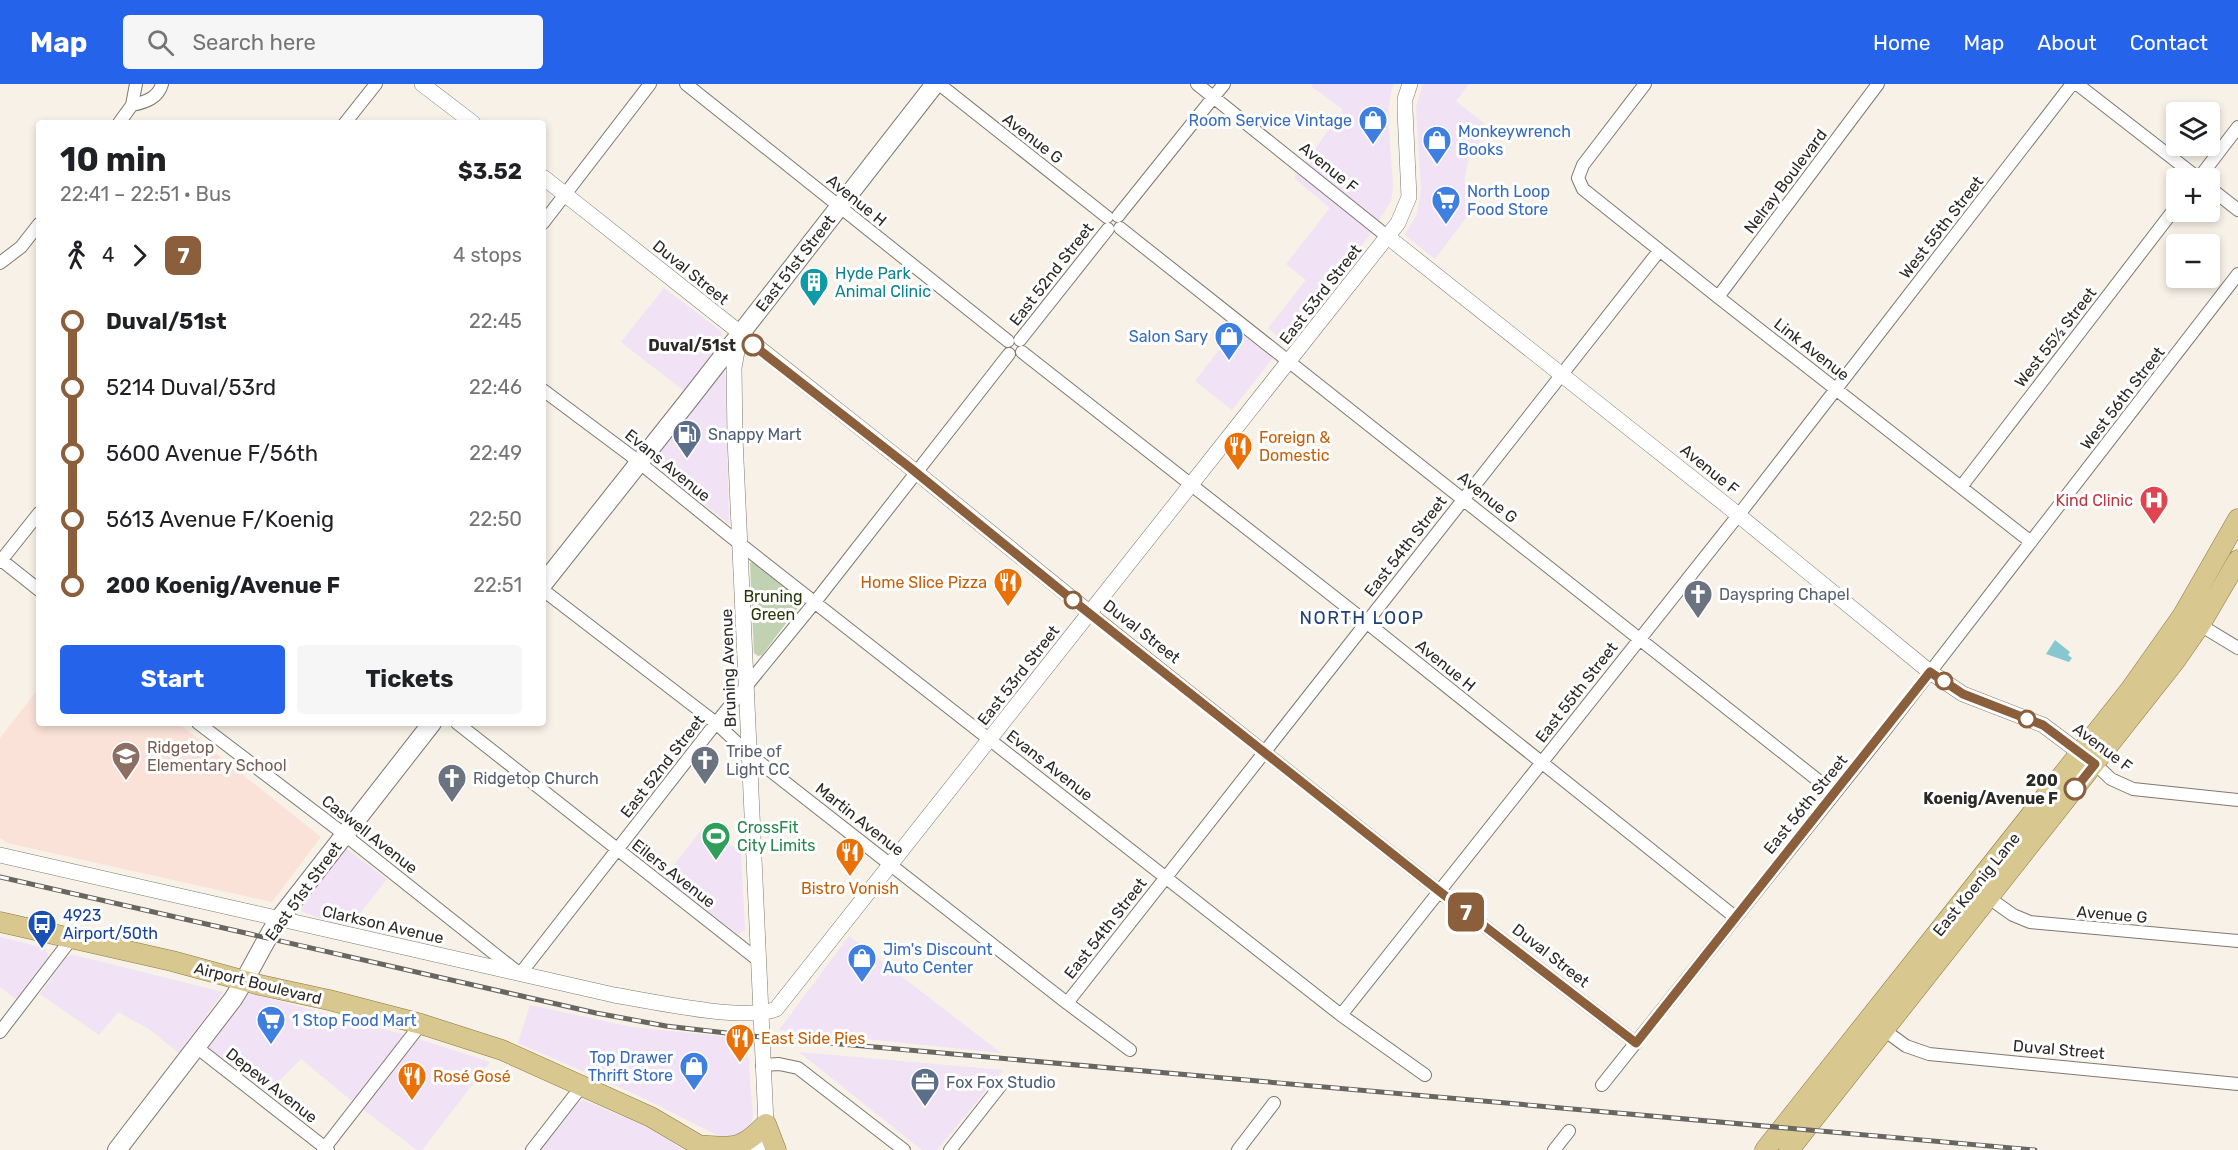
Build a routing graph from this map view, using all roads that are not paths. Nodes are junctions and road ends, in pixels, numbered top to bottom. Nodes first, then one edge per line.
1 (136, 84) edge
2 (162, 84) edge
3 (376, 84) edge
4 (422, 84) edge
5 (650, 84) edge
6 (686, 84) edge
7 (937, 84) edge
8 (1197, 84) edge
9 (1224, 84) edge
10 (1410, 84) edge
11 (1645, 84) edge
12 (1878, 84) edge
13 (2074, 84) edge
14 (1214, 97) junction
15 (132, 105) junction
16 (121, 120) edge
17 (347, 120) edge
18 (469, 120) edge
19 (2238, 127) edge
20 (2185, 168) edge
21 (2206, 168) edge
22 (546, 179) edge
23 (566, 195) junction
24 (2220, 196) edge
25 (839, 207) junction
26 (2238, 210) edge
27 (546, 219) edge
28 (2166, 220) edge
29 (1113, 222) junction
30 (36, 228) edge
31 (1388, 237) junction
32 (1659, 251) junction
33 (0, 264) edge
34 (2238, 274) edge
35 (1718, 297) junction
36 (740, 334) junction
37 (1015, 347) junction
38 (1290, 361) junction
39 (1563, 375) junction
40 (1836, 389) junction
41 (546, 392) edge
42 (639, 462) junction
43 (916, 472) junction
44 (1191, 486) junction
45 (1960, 487) junction
46 (1464, 498) junction
47 (1738, 515) junction
48 (36, 517) edge
49 (2238, 519) edge
50 (2031, 542) junction
51 (741, 545) junction
52 (1, 560) edge
53 (2238, 560) edge
54 (546, 580) edge
55 (36, 588) edge
56 (546, 592) edge
57 (815, 602) junction
58 (1090, 613) junction
59 (1366, 622) junction
60 (2200, 625) junction
61 (1639, 638) junction
62 (2238, 648) edge
63 (1930, 672) junction
64 (746, 688) junction
65 (716, 723) junction
66 (202, 726) edge
67 (430, 726) edge
68 (461, 726) edge
69 (990, 739) junction
70 (1265, 751) junction
71 (749, 754) junction
72 (2087, 759) junction
73 (1541, 763) junction
74 (1834, 793) junction
75 (2238, 800) edge
76 (344, 835) junction
77 (617, 849) junction
78 (0, 855) edge
79 (891, 864) junction
80 (1166, 878) junction
81 (1439, 891) junction
82 (1989, 898) junction
83 (1735, 917) junction
84 (279, 919) junction
85 (0, 922) edge
86 (72, 938) junction
87 (2238, 941) edge
88 (758, 960) junction
89 (520, 974) junction
90 (245, 981) junction
91 (1067, 1003) junction
92 (760, 1012) junction
93 (1341, 1015) junction
94 (421, 1024) junction
95 (1884, 1030) junction
96 (0, 1032) edge
97 (1636, 1043) junction
98 (195, 1046) junction
99 (1130, 1050) dead end
100 (762, 1065) junction
101 (1425, 1075) dead end
102 (2238, 1084) edge
103 (1002, 1085) dead end
104 (1602, 1085) dead end
105 (581, 1086) junction
106 (1274, 1103) dead end
107 (766, 1124) junction
108 (1569, 1131) dead end
109 (702, 1147) edge
110 (1243, 1148) edge
111 (325, 1149) edge
112 (117, 1150) edge
113 (532, 1150) edge
114 (758, 1150) edge
115 (776, 1150) edge
116 (904, 1150) edge
117 (950, 1150) edge
118 (1554, 1150) edge
119 (1765, 1150) edge
120 (1789, 1150) edge

1 - 15 street
2 - 15 street
3 - 17 street
4 - 18 street
5 - 23 street
6 - 25 street, Avenue H
7 - 25 main road, East 51st Street
7 - 29 street, Avenue G
8 - 14 street, Avenue F
9 - 14 street, East 52nd Street
10 - 31 street, East 53rd Street
11 - 32 street, Link Avenue
12 - 35 street, Nelray Boulevard
13 - 20 street
13 - 40 street, West 55th Street
14 - 29 street, East 52nd Street
14 - 31 street, Avenue F
15 - 16 street
19 - 21 street
22 - 23 street, Duval Street
23 - 27 street
23 - 36 street, Duval Street
24 - 26 street
25 - 36 main road, East 51st Street
25 - 37 street, Avenue H
28 - 45 street, West 55½ Street
29 - 37 street, East 52nd Street
29 - 38 street, Avenue G
30 - 33 street
31 - 38 street, East 53rd Street
31 - 39 street, Avenue F
32 - 35 street, Link Avenue
32 - 39 street, East 54th Street
34 - 50 street, West 56th Street
35 - 40 street, Link Avenue
36 - 42 main road, East 51st Street
36 - 43 street, Duval Street
36 - 51 street, Bruning Avenue
37 - 43 street, East 52nd Street
37 - 44 street, Avenue H
38 - 44 street, East 53rd Street
38 - 46 street, Avenue G
39 - 46 street, East 54th Street
39 - 47 street, Avenue F
40 - 45 street, Link Avenue
40 - 47 street, East 55th Street
41 - 42 street, Evans Avenue
42 - 51 street, Evans Avenue
42 - 54 main road, East 51st Street
43 - 57 street, East 52nd Street
43 - 58 street, Duval Street
44 - 58 street, East 53rd Street
44 - 59 street, Avenue H
45 - 50 street, Link Avenue
46 - 59 street, East 54th Street
46 - 61 street, Avenue G
47 - 61 street, East 55th Street
47 - 63 street, Avenue F
48 - 52 street
49 - 72 main road, East Koenig Lane
50 - 63 street, East 56th Street
51 - 57 street, Evans Avenue
51 - 64 street, Bruning Avenue
52 - 55 street
53 - 60 main road, East Koenig Lane
56 - 65 street, Martin Avenue
57 - 64 street, East 52nd Street
57 - 69 street, Evans Avenue
58 - 69 street, East 53rd Street
58 - 70 street, Duval Street
59 - 70 street, East 54th Street
59 - 73 street, Avenue H
60 - 62 street
60 - 72 main road, East Koenig Lane
61 - 73 street, East 55th Street
61 - 74 street, Avenue G
63 - 72 street, Avenue F
63 - 74 street, East 56th Street
64 - 65 street, East 52nd Street
64 - 71 street, Bruning Avenue
65 - 71 street, Martin Avenue
65 - 77 street, East 52nd Street
66 - 76 street, Caswell Avenue
67 - 76 main road, East 51st Street
68 - 77 street, Eilers Avenue
69 - 79 street, East 53rd Street
69 - 80 street, Evans Avenue
70 - 80 street, East 54th Street
70 - 81 street, Duval Street
71 - 79 street, Martin Avenue
71 - 88 street, Bruning Avenue
72 - 75 street, Avenue F
72 - 82 main road, East Koenig Lane
72 - 119 main road, East Koenig Lane
73 - 81 street, East 55th Street
73 - 83 street, Avenue H
74 - 83 street, East 56th Street
76 - 84 main road, East 51st Street
76 - 89 street, Caswell Avenue
77 - 88 street, Eilers Avenue
77 - 89 street, East 52nd Street
78 - 84 street, Clarkson Avenue
79 - 91 street, Martin Avenue
79 - 92 street, East 53rd Street
80 - 91 street, East 54th Street
80 - 93 street, Evans Avenue
81 - 93 street, East 55th Street
81 - 97 street, Duval Street
82 - 87 street, Avenue G
82 - 95 main road, East Koenig Lane
83 - 97 street, East 56th Street
84 - 89 street, Clarkson Avenue
84 - 90 main road, East 51st Street
85 - 86 main road, Airport Boulevard
86 - 90 main road, Airport Boulevard
86 - 96 street
88 - 92 street, Bruning Avenue
89 - 92 street, Clarkson Avenue
90 - 94 main road, Airport Boulevard
90 - 98 main road, East 51st Street
91 - 99 street, Martin Avenue
92 - 100 street, Bruning Avenue
93 - 101 street, Evans Avenue
94 - 105 main road, Airport Boulevard
94 - 111 street
95 - 102 street, Duval Street
95 - 120 main road, East Koenig Lane
97 - 104 street, East 56th Street
98 - 111 street, Depew Avenue
98 - 112 main road, East 51st Street
100 - 107 street
100 - 116 street
103 - 117 street
105 - 109 main road, Airport Boulevard
105 - 113 street
106 - 110 street
107 - 109 main road
107 - 114 street
107 - 115 main road
108 - 118 street

